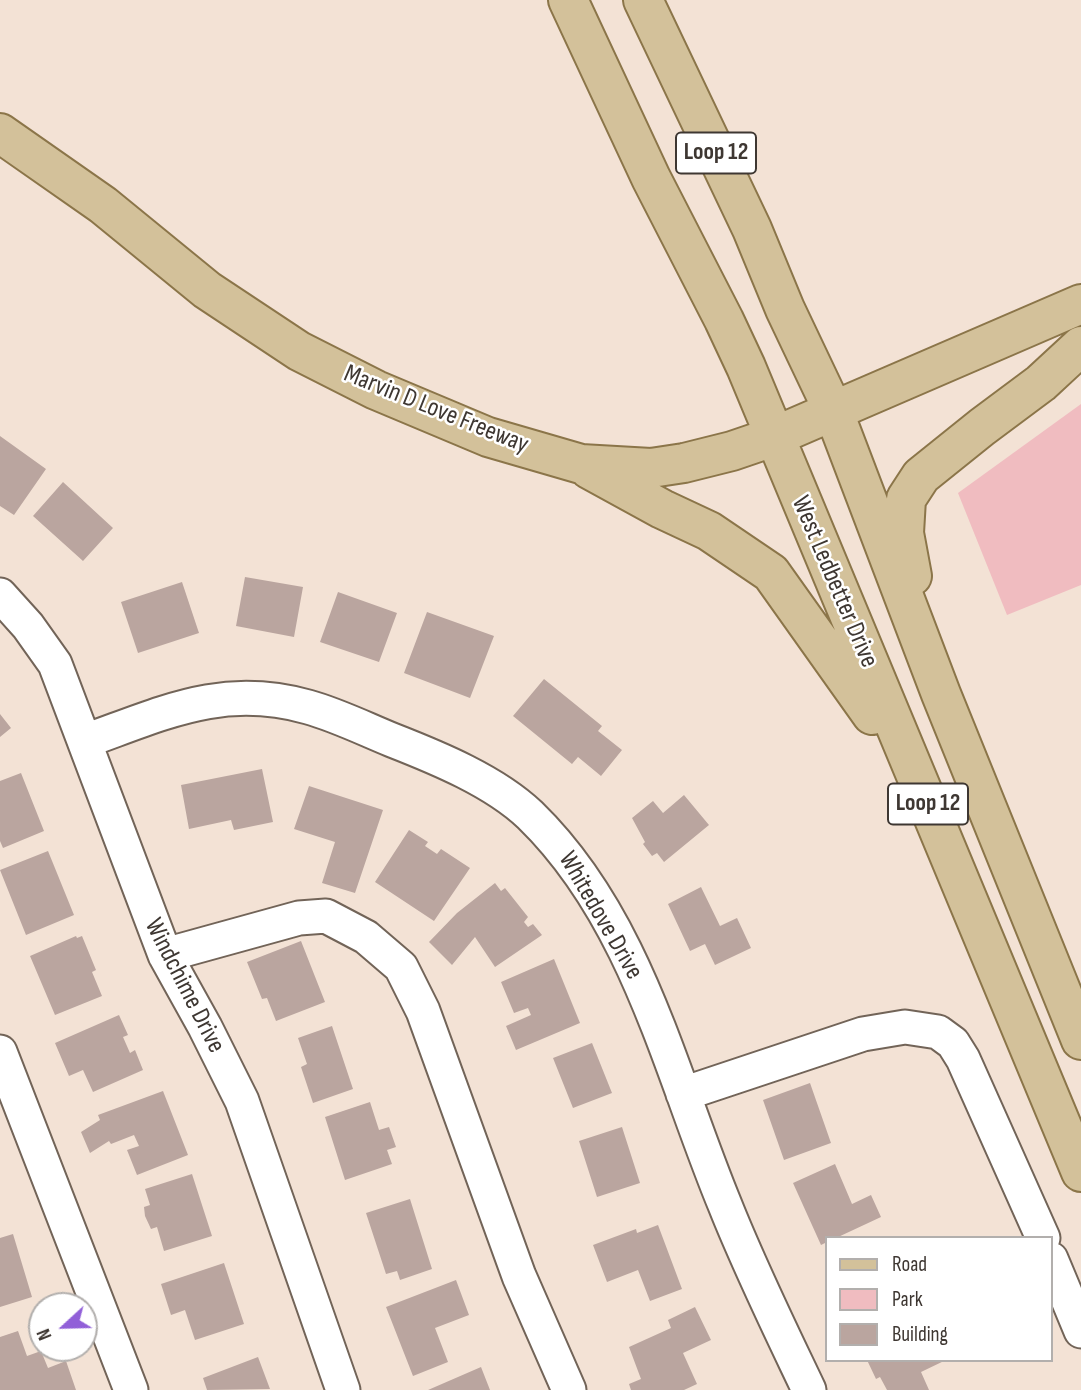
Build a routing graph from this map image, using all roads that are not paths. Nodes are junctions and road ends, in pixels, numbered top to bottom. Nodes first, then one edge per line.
1 (568, 0) edge
2 (643, 0) edge
3 (0, 133) edge
4 (1081, 304) edge
5 (1081, 346) edge
6 (833, 410) junction
7 (773, 437) junction
8 (581, 464) junction
9 (0, 595) edge
10 (941, 694) junction
11 (85, 741) junction
12 (919, 783) junction
13 (165, 955) junction
14 (1081, 1040) edge
15 (0, 1052) edge
16 (682, 1094) junction
17 (1081, 1172) edge
18 (1042, 1236) edge
19 (1053, 1264) edge
20 (1081, 1331) edge
21 (131, 1390) edge
22 (343, 1390) edge
23 (569, 1390) edge
24 (809, 1390) edge

1 - 7 main road, West Ledbetter Drive / Loop 12
2 - 6 main road, Loop 12
3 - 8 main road, Marvin D Love Freeway
4 - 6 main road, Marvin D Love Freeway
5 - 10 main road
6 - 7 main road, Marvin D Love Freeway
6 - 10 main road, Loop 12
7 - 8 main road, Marvin D Love Freeway
7 - 12 main road, West Ledbetter Drive / Loop 12
8 - 12 main road
9 - 11 street, Windchime Drive
10 - 14 main road, Loop 12
11 - 13 street, Windchime Drive
11 - 16 street, Whitedove Drive
12 - 17 main road, West Ledbetter Drive / Loop 12
13 - 22 street, Windchime Drive
13 - 23 street
15 - 21 street
16 - 18 street
16 - 24 street, Whitedove Drive
19 - 20 street

